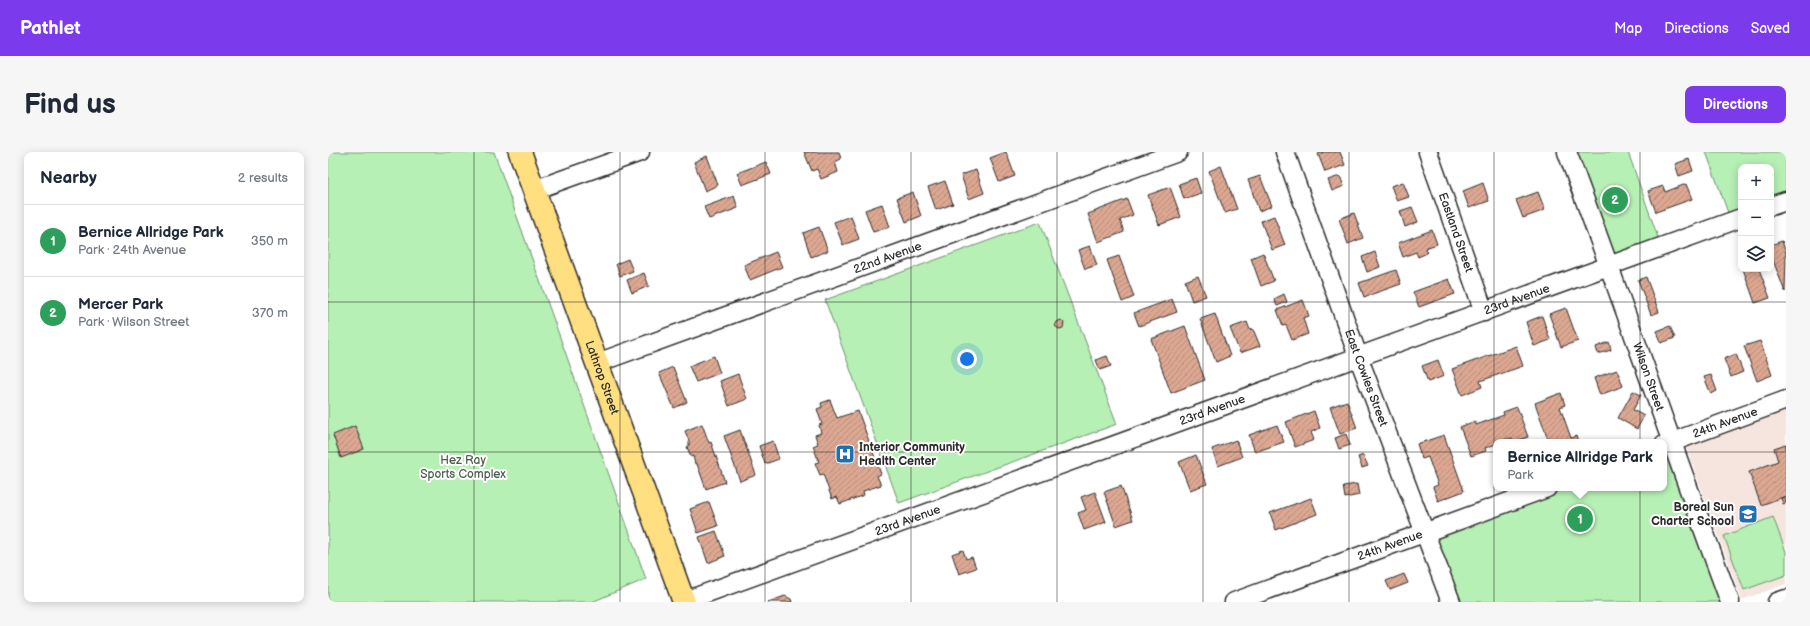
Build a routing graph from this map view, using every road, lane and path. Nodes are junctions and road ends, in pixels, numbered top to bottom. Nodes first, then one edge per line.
1 (520, 152) edge
2 (640, 152) edge
3 (1178, 152) edge
4 (1285, 152) edge
5 (1428, 152) edge
6 (1567, 152) edge
7 (534, 190) junction
8 (1786, 201) edge
9 (1774, 205) edge
10 (1738, 219) edge
11 (1609, 265) junction
12 (1484, 312) junction
13 (1358, 356) junction
14 (597, 363) junction
15 (1786, 400) edge
16 (1665, 439) edge
17 (1667, 444) edge
18 (1539, 491) edge
19 (1425, 533) junction
20 (1786, 599) edge
21 (684, 602) edge
22 (1234, 602) edge
23 (1451, 602) edge
24 (1730, 602) edge
25 (1777, 602) edge

1 - 7 main road, Lathrop Street
2 - 7 street
3 - 14 street, 22nd Avenue
4 - 13 street, East Cowles Street
5 - 12 street, Eastland Street
6 - 11 street, Wilson Street
7 - 14 main road, Lathrop Street
8 - 9 street
10 - 11 street, 23rd Avenue
11 - 12 street, 23rd Avenue
11 - 16 street, Wilson Street
12 - 13 street, 23rd Avenue
13 - 19 street, East Cowles Street
13 - 21 street, 23rd Avenue
14 - 21 main road, Lathrop Street
15 - 17 street, 24th Avenue
17 - 24 street, Wilson Street
18 - 19 street, 24th Avenue
19 - 22 street, 24th Avenue
19 - 23 street, East Cowles Street
20 - 25 street

